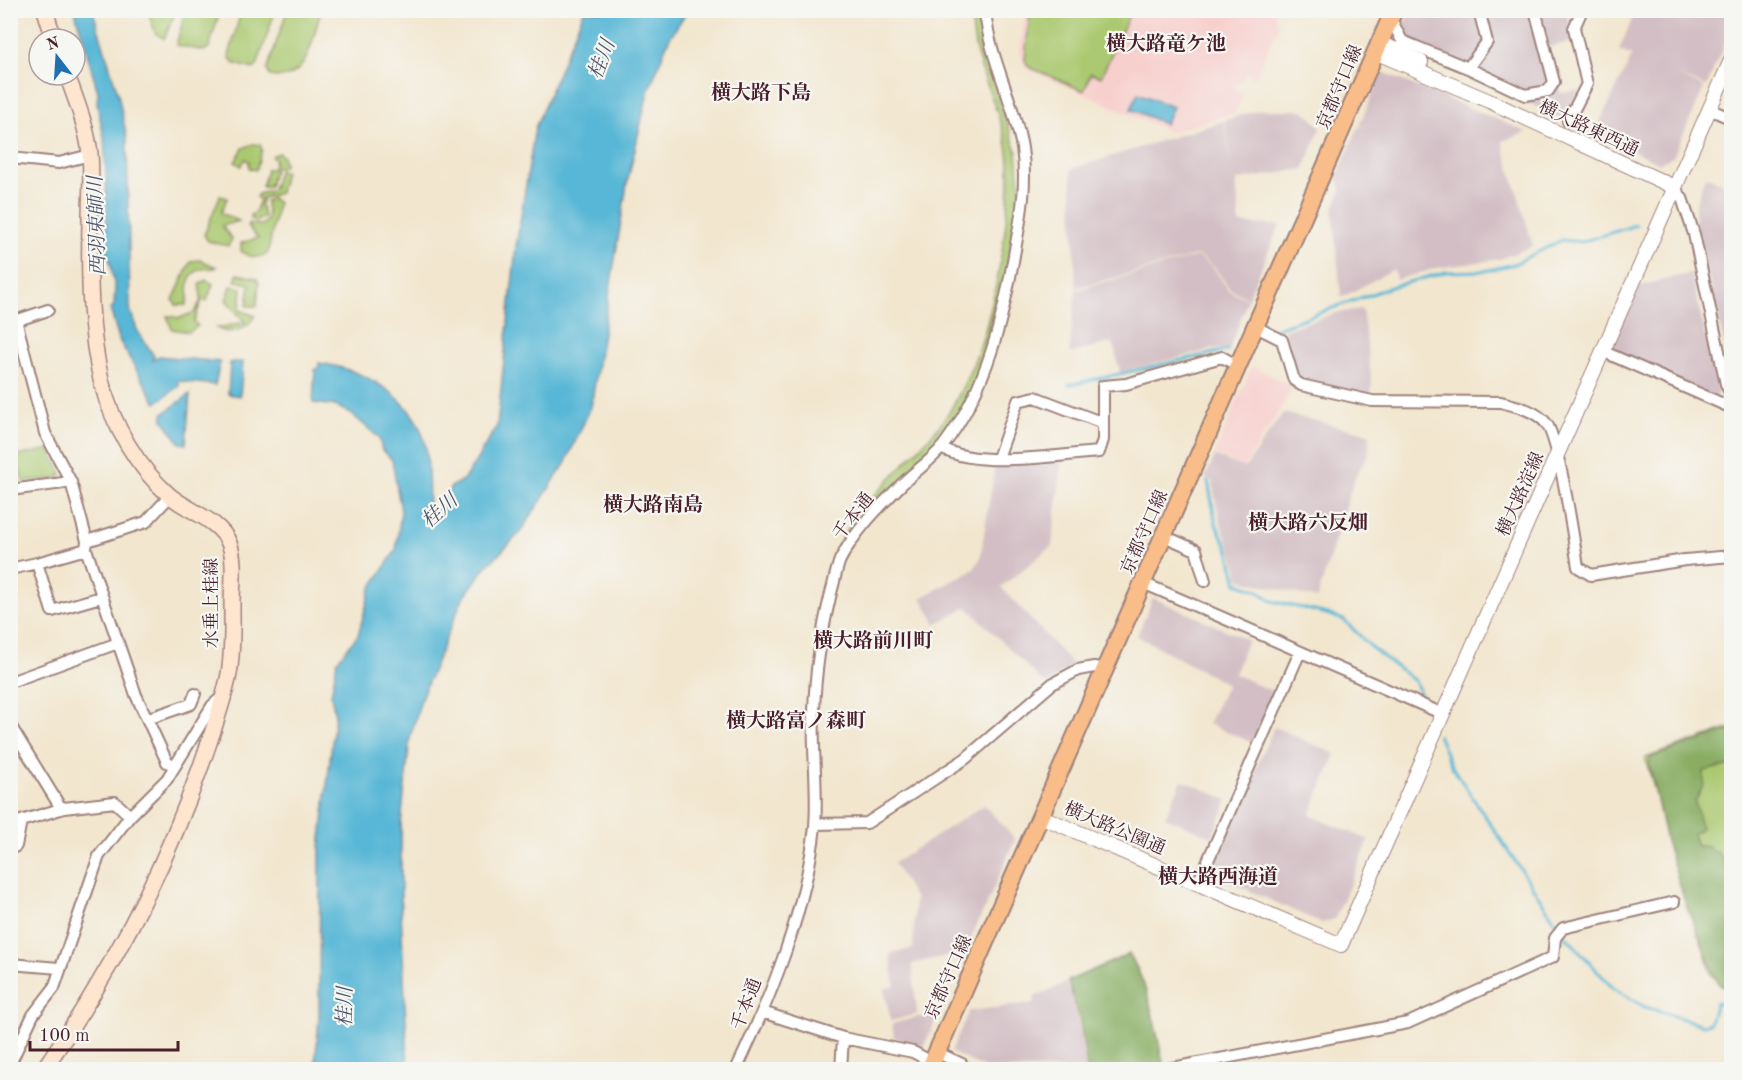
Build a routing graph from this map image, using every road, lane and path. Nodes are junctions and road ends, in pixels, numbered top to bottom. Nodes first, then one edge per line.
1 (45, 10) edge
2 (985, 10) edge
3 (1479, 10) edge
4 (1535, 10) edge
5 (1582, 10) edge
6 (1392, 15) edge
7 (50, 27) edge
8 (1377, 47) junction
9 (1731, 58) edge
10 (1468, 68) junction
11 (71, 87) edge
12 (1709, 109) junction
13 (1731, 119) edge
14 (1568, 122) dead end
15 (90, 155) junction
16 (10, 158) edge
17 (1674, 187) junction
18 (48, 310) dead end
19 (13, 321) edge
20 (1261, 329) junction
21 (1602, 351) junction
22 (1239, 366) junction
23 (1731, 396) edge
24 (1731, 408) edge
25 (1103, 423) junction
26 (941, 448) junction
27 (1557, 455) junction
28 (998, 458) junction
29 (71, 482) junction
30 (10, 490) edge
31 (170, 496) junction
32 (1164, 536) junction
33 (87, 545) junction
34 (1731, 556) edge
35 (37, 563) junction
36 (10, 568) edge
37 (1205, 580) dead end
38 (1143, 583) junction
39 (101, 597) junction
40 (118, 643) junction
41 (1300, 652) junction
42 (1105, 669) junction
43 (10, 682) edge
44 (195, 694) dead end
45 (224, 695) junction
46 (1443, 714) junction
47 (147, 719) junction
48 (10, 725) edge
49 (175, 766) junction
50 (64, 808) junction
51 (130, 816) junction
52 (1040, 816) junction
53 (815, 824) junction
54 (10, 849) edge
55 (1198, 883) junction
56 (1674, 902) dead end
57 (1341, 945) joint
58 (10, 963) edge
59 (59, 968) junction
60 (762, 1012) junction
61 (843, 1038) junction
62 (12, 1061) edge
63 (932, 1061) edge
64 (962, 1064) dead end
65 (43, 1070) edge
66 (736, 1070) edge
67 (842, 1070) edge
68 (1162, 1070) edge

1 - 7 main road
2 - 26 street, 千本通
3 - 10 street
4 - 10 street
5 - 14 street
6 - 8 main road, 京都守口線
6 - 10 street
8 - 17 street, 横大路東西通
8 - 20 main road, 京都守口線
9 - 12 street, 横大路淀線
11 - 15 main road, 水垂上桂線
12 - 13 street
12 - 17 street, 横大路淀線
15 - 16 street
15 - 31 main road, 水垂上桂線
17 - 21 street, 横大路淀線
17 - 23 street
18 - 19 street
19 - 29 street
20 - 22 main road, 京都守口線
20 - 27 street
21 - 24 street
21 - 27 street, 横大路淀線
22 - 25 street
22 - 32 main road, 京都守口線
25 - 28 street
25 - 28 street
26 - 28 street
26 - 53 street, 千本通
27 - 34 street
27 - 46 street, 横大路淀線
29 - 30 street
29 - 33 street
31 - 33 street
31 - 45 main road, 水垂上桂線
32 - 37 street
32 - 38 main road, 京都守口線
33 - 35 street
33 - 39 street
35 - 36 street
35 - 39 street
38 - 41 street
38 - 42 main road, 京都守口線
39 - 40 street
40 - 43 street
40 - 47 street
41 - 46 street
41 - 55 street
42 - 52 main road, 京都守口線
42 - 53 street
44 - 47 street
45 - 49 street
45 - 65 main road, 水垂上桂線
46 - 57 street, 横大路淀線
47 - 49 street
48 - 50 street
49 - 51 street
50 - 51 street
50 - 54 street
51 - 59 street
52 - 55 street, 横大路公園通
52 - 63 main road, 京都守口線
53 - 60 street, 千本通
55 - 57 street, 横大路公園通
56 - 68 street
58 - 59 street
59 - 62 street
60 - 61 street
60 - 66 street, 千本通
61 - 63 street
61 - 67 street
63 - 64 street

